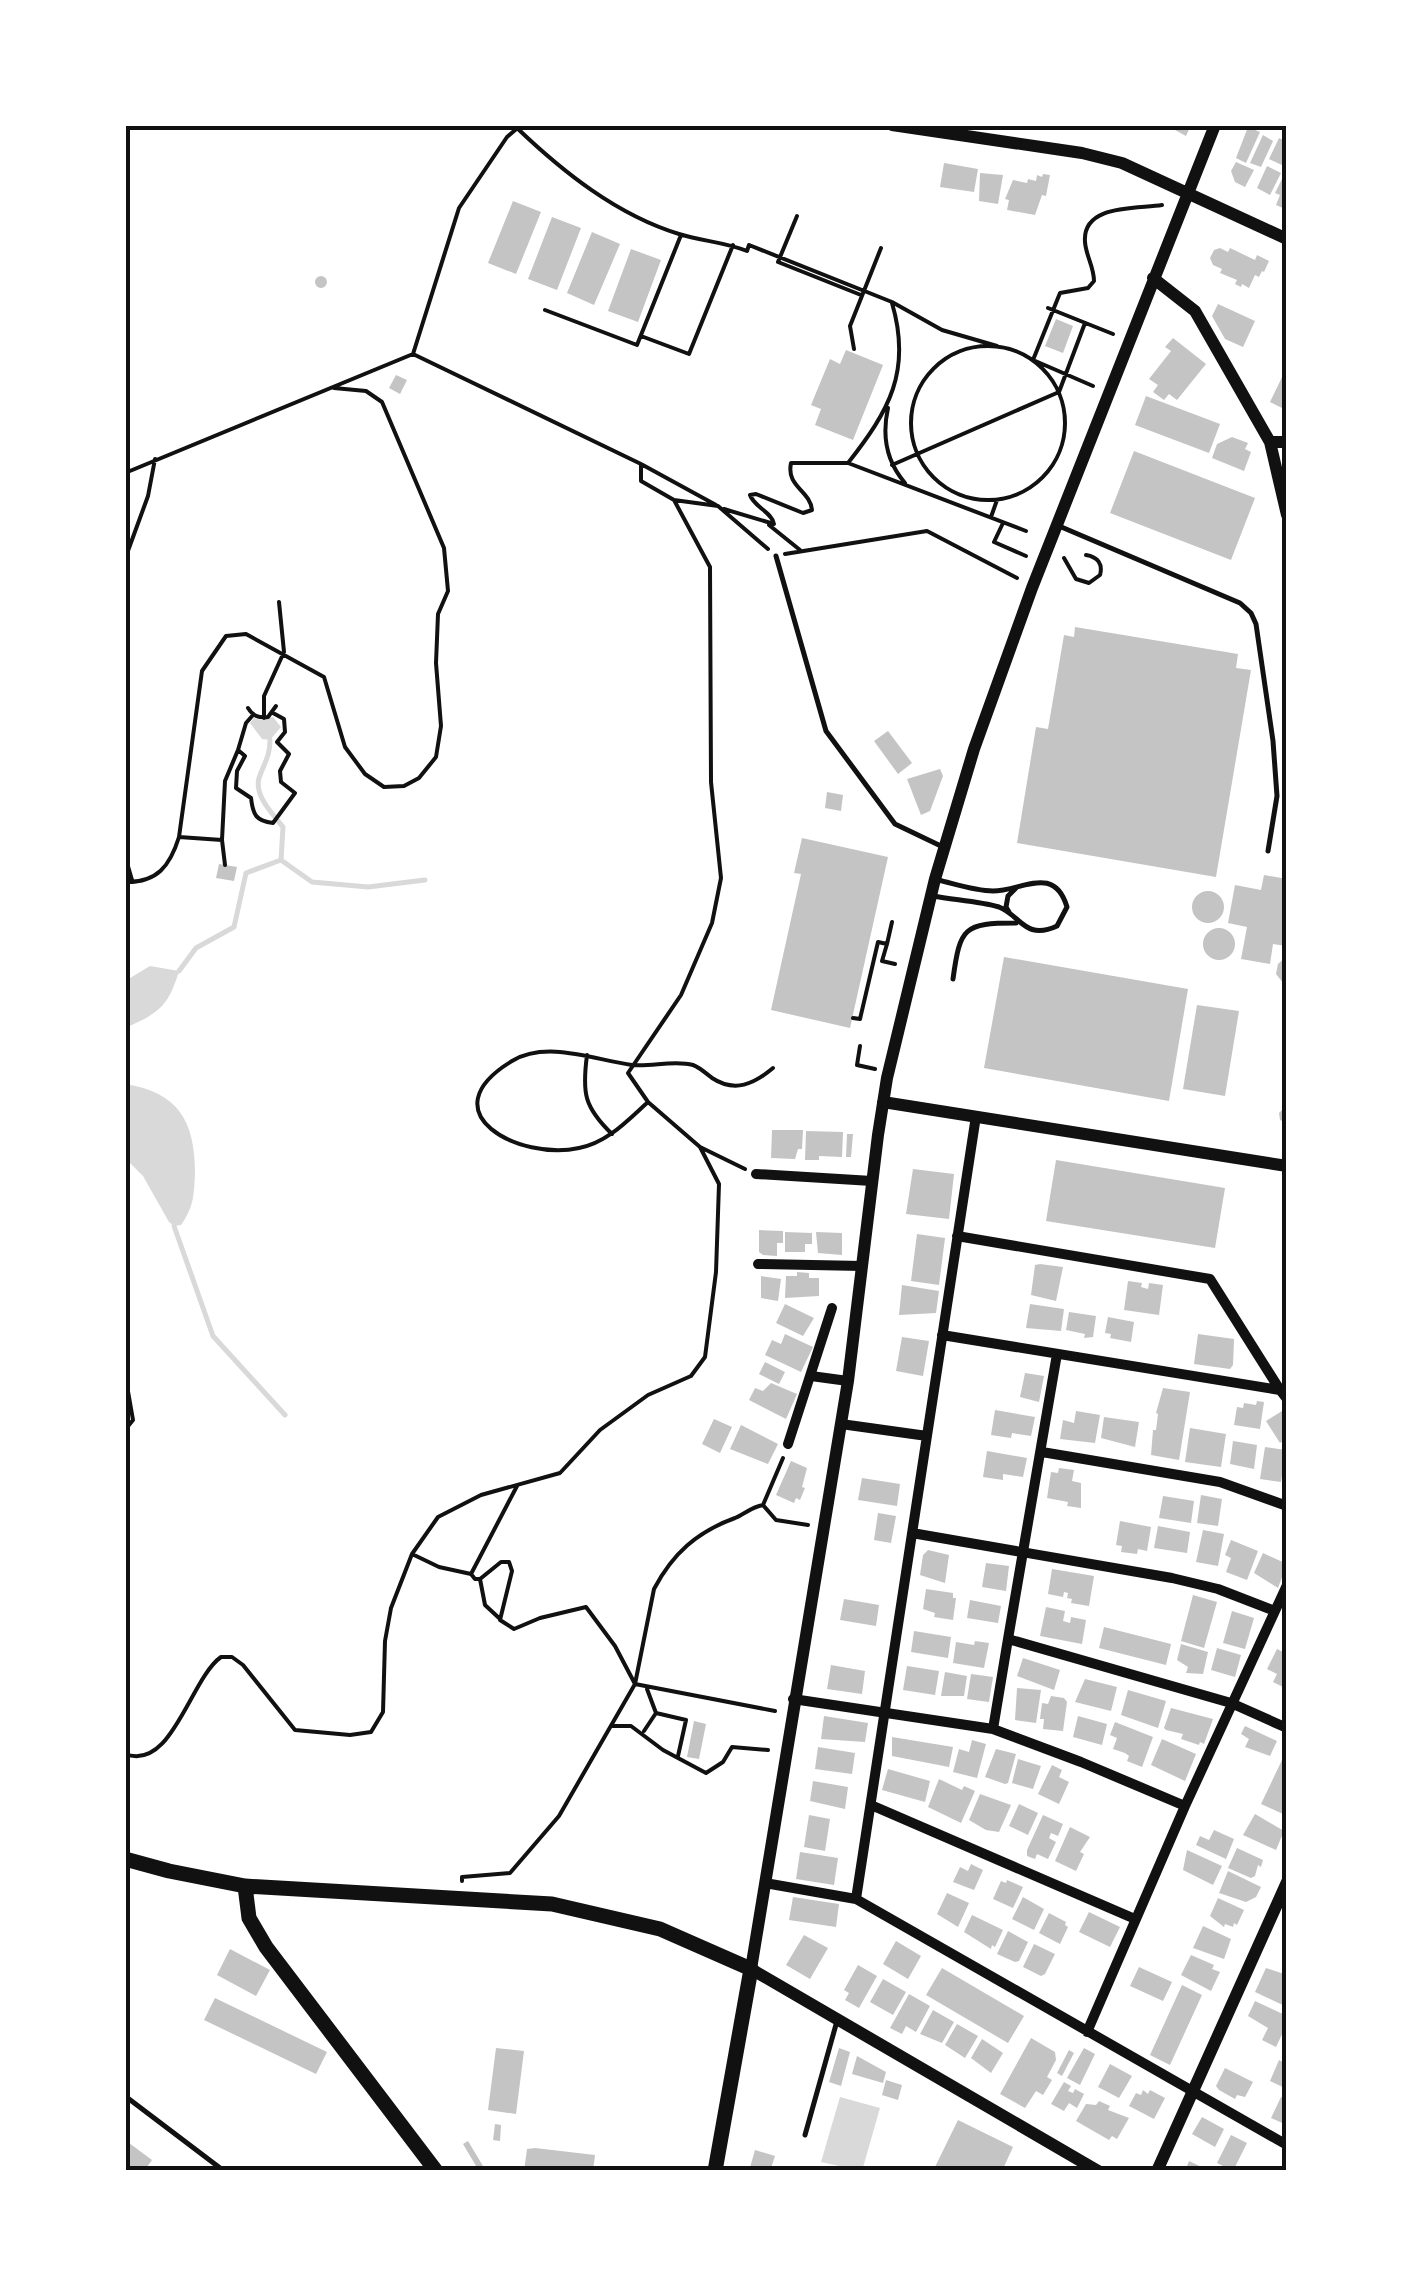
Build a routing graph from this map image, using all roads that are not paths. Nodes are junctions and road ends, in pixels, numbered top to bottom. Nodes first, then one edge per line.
1 (892, 125) edge
2 (998, 125) edge
3 (1215, 125) edge
4 (992, 139) junction
5 (1188, 191) junction
6 (1287, 238) edge
7 (1154, 278) junction
8 (1270, 442) junction
9 (1287, 442) edge
10 (1287, 515) edge
11 (1057, 524) junction
12 (776, 556) road end
13 (944, 847) junction
14 (1268, 851) dead end
15 (934, 879) junction
16 (1016, 888) junction
17 (930, 896) junction
18 (1016, 922) junction
19 (952, 979) dead end
20 (883, 1102) junction
21 (976, 1116) junction
22 (1287, 1166) edge
23 (756, 1174) road end
24 (872, 1181) junction
25 (957, 1236) junction
26 (758, 1264) dead end
27 (862, 1266) junction
28 (832, 1308) dead end
29 (942, 1335) junction
30 (1057, 1354) junction
31 (811, 1376) junction
32 (848, 1381) junction
33 (1284, 1394) edge
34 (841, 1424) junction
35 (927, 1436) junction
36 (788, 1444) road end
37 (1042, 1452) junction
38 (1287, 1506) edge
39 (912, 1533) junction
40 (1022, 1552) junction
41 (1287, 1585) edge
42 (1275, 1611) junction
43 (1008, 1639) junction
44 (793, 1699) junction
45 (1232, 1703) junction
46 (885, 1712) junction
47 (1287, 1728) edge
48 (993, 1729) junction
49 (871, 1805) junction
50 (1185, 1806) junction
51 (125, 1859) edge
52 (1287, 1882) edge
53 (764, 1884) junction
54 (245, 1886) junction
55 (856, 1898) junction
56 (1135, 1919) junction
57 (751, 1969) junction
58 (838, 2018) junction
59 (1086, 2032) junction
60 (1192, 2094) junction
61 (125, 2096) edge
62 (806, 2134) dead end
63 (1287, 2145) edge
64 (224, 2171) edge
65 (436, 2171) edge
66 (716, 2171) edge
67 (1098, 2171) edge
68 (1157, 2171) edge

1 - 4 street
2 - 4 lane
3 - 5 street
4 - 5 street
5 - 6 street
5 - 7 street
7 - 8 street
7 - 11 street
8 - 9 street
8 - 10 street
11 - 13 street
11 - 14 lane
12 - 13 lane
13 - 15 street
15 - 16 lane
15 - 17 street
16 - 18 lane
16 - 18 lane
17 - 18 lane
17 - 20 street
18 - 19 lane
20 - 21 street
20 - 24 street
21 - 22 street
21 - 25 street
23 - 24 street
24 - 27 street
25 - 29 street
25 - 33 street
26 - 27 street
27 - 32 street
28 - 31 street
29 - 30 street
29 - 35 street
30 - 33 street
30 - 37 street
31 - 32 street
31 - 36 street
32 - 34 street
34 - 35 street
34 - 44 street
35 - 39 street
37 - 38 street
37 - 40 street
39 - 40 street
39 - 46 street
40 - 42 street
40 - 43 street
41 - 42 street
42 - 45 street
43 - 45 street
43 - 48 street
44 - 46 street
44 - 53 street
45 - 47 street
45 - 50 street
46 - 48 street
46 - 49 street
48 - 50 street
49 - 55 street
49 - 56 street
50 - 56 street
51 - 54 main road
52 - 60 street
53 - 55 street
53 - 57 street
54 - 57 main road
54 - 65 main road
55 - 59 street
56 - 59 street
57 - 58 street
57 - 66 main road
58 - 62 lane
58 - 67 street
59 - 60 street
60 - 63 street
60 - 68 street
61 - 64 lane

